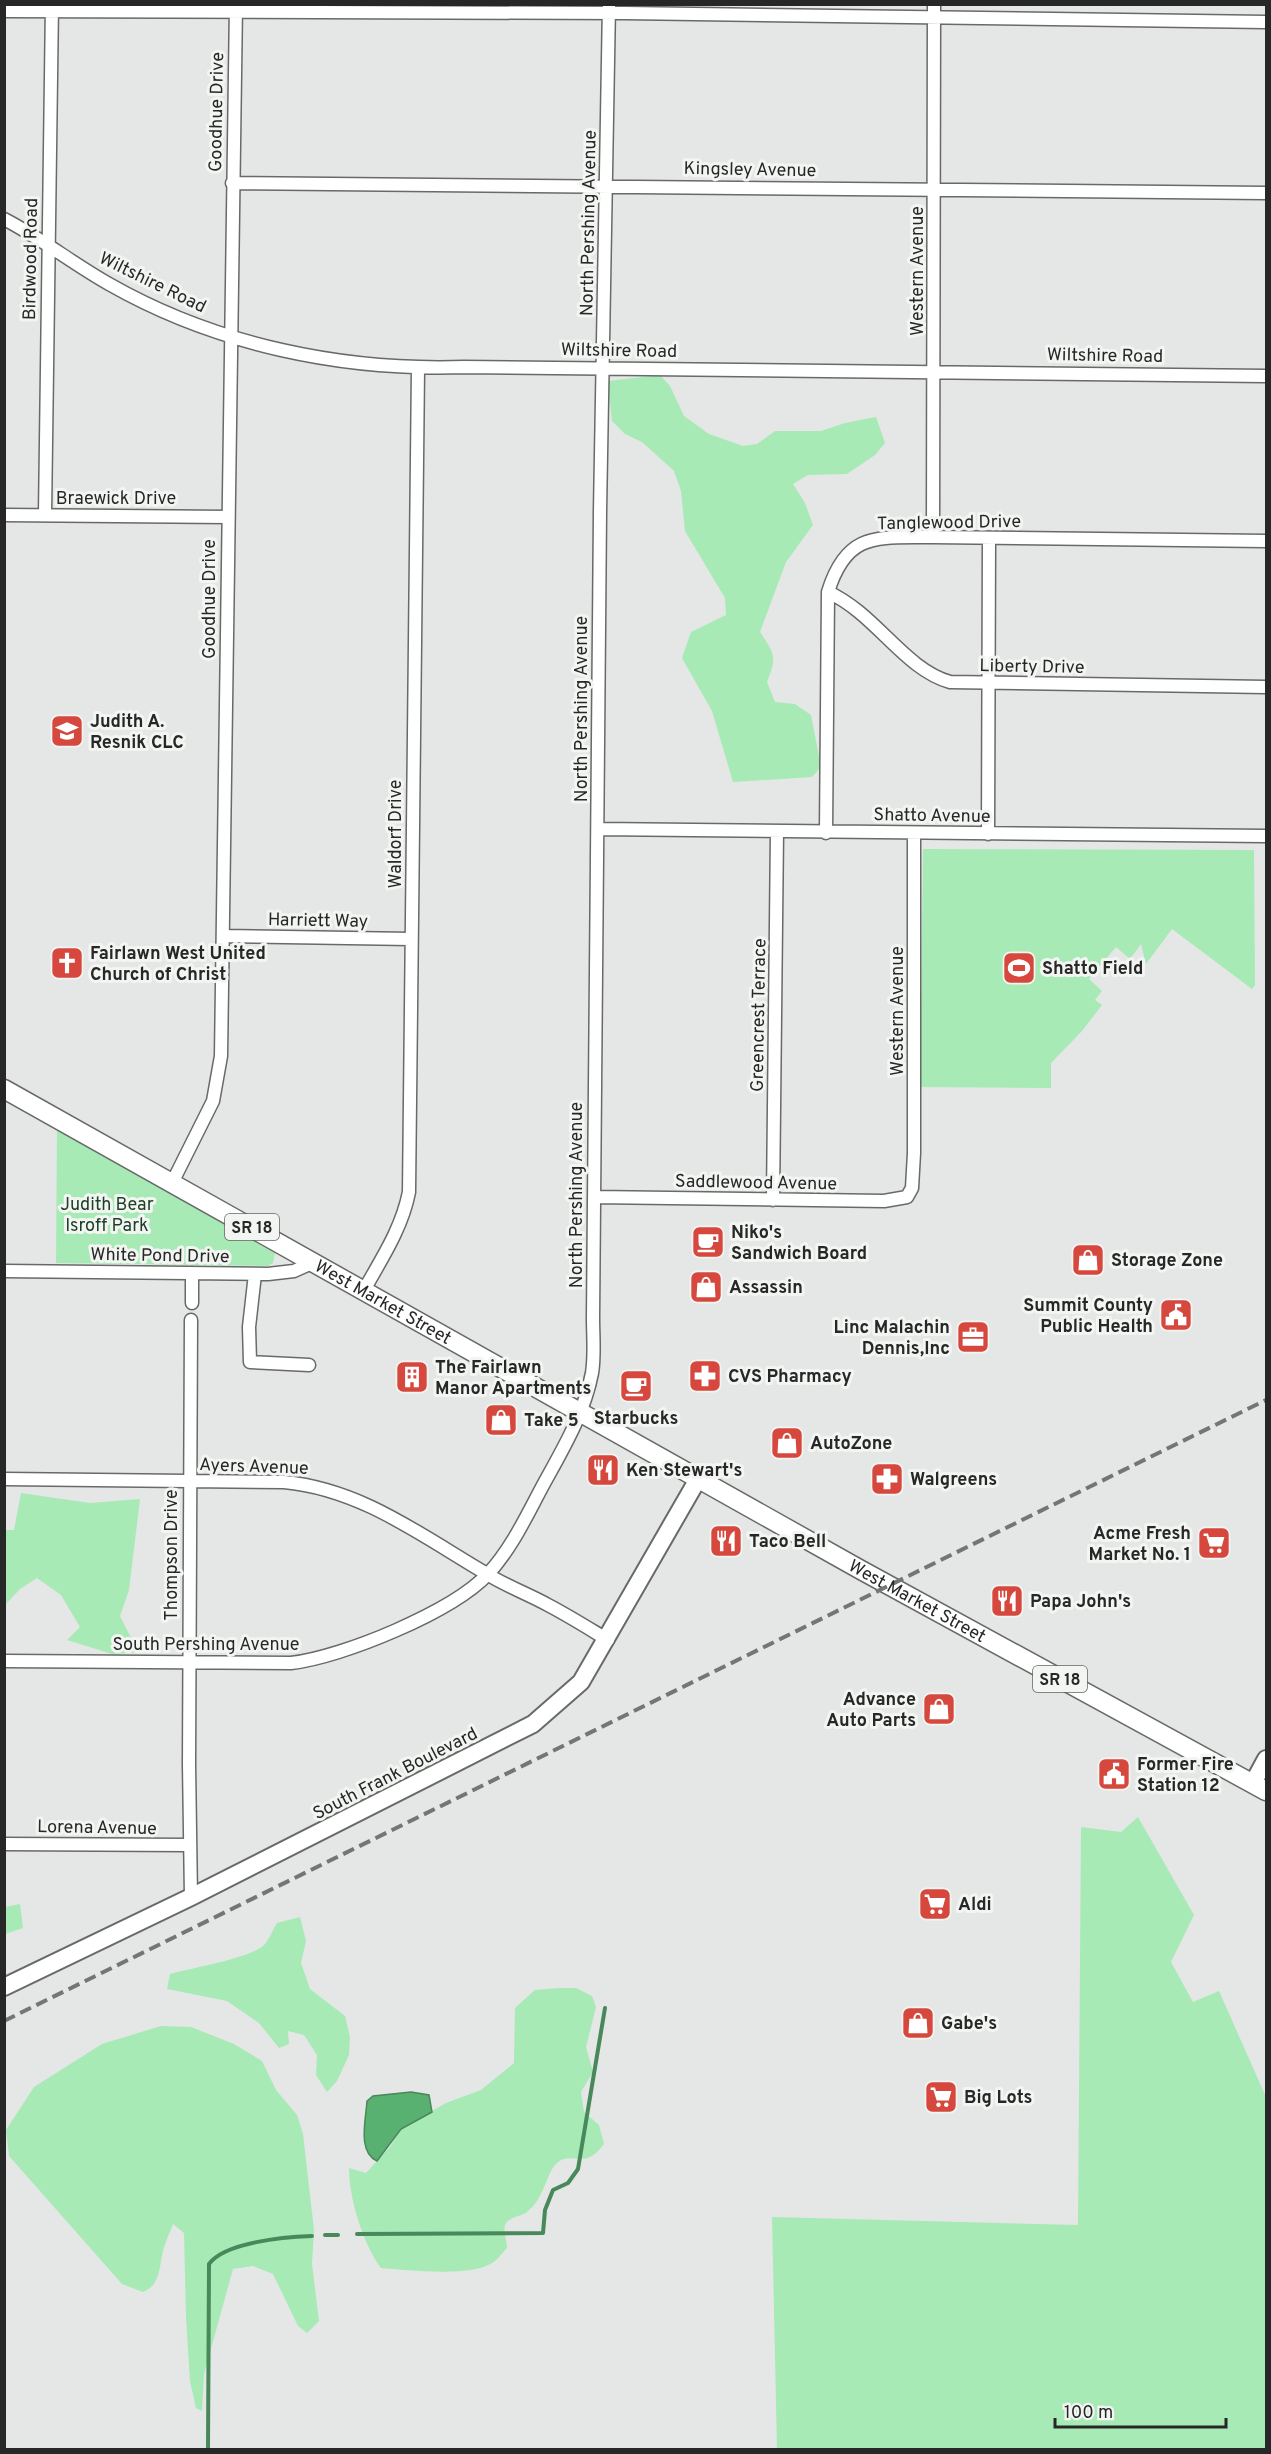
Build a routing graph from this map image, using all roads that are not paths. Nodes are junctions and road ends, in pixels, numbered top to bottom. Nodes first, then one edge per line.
1 (934, 4) edge
2 (52, 8) edge
3 (236, 9) edge
4 (609, 9) edge
5 (4, 11) edge
6 (933, 18) junction
7 (1266, 22) edge
8 (232, 183) junction
9 (606, 185) junction
10 (934, 189) junction
11 (1266, 193) edge
12 (4, 219) edge
13 (48, 247) junction
14 (230, 336) junction
15 (418, 368) junction
16 (604, 368) junction
17 (935, 372) junction
18 (1266, 376) edge
19 (4, 515) edge
20 (45, 515) junction
21 (228, 517) junction
22 (933, 537) junction
23 (989, 539) junction
24 (1266, 541) edge
25 (828, 591) junction
26 (988, 684) junction
27 (1266, 687) edge
28 (598, 829) junction
29 (777, 831) junction
30 (826, 832) junction
31 (914, 833) junction
32 (988, 834) junction
33 (1266, 836) edge
34 (224, 936) junction
35 (411, 939) junction
36 (4, 1089) edge
37 (172, 1183) junction
38 (912, 1188) joint
39 (594, 1197) junction
40 (773, 1200) junction
41 (314, 1262) junction
42 (4, 1271) edge
43 (192, 1273) junction
44 (255, 1274) junction
45 (364, 1290) junction
46 (192, 1303) dead end
47 (191, 1320) dead end
48 (309, 1365) dead end
49 (581, 1412) junction
50 (4, 1479) edge
51 (698, 1479) junction
52 (189, 1481) junction
53 (487, 1575) junction
54 (608, 1640) junction
55 (4, 1661) edge
56 (190, 1664) junction
57 (1266, 1759) edge
58 (1260, 1787) edge
59 (4, 1844) edge
60 (189, 1845) junction
61 (191, 1897) junction
62 (4, 1987) edge

1 - 6 street, Western Avenue
2 - 3 street
2 - 5 street
2 - 13 street, Birdwood Road
3 - 4 street
3 - 8 street, Goodhue Drive
4 - 6 street
4 - 9 street, North Pershing Avenue
6 - 7 street
6 - 10 street, Western Avenue
8 - 9 street, Kingsley Avenue
8 - 14 street, Goodhue Drive
9 - 10 street, Kingsley Avenue
9 - 16 street, North Pershing Avenue
10 - 11 street, Kingsley Avenue
10 - 17 street, Western Avenue
12 - 13 street, Wiltshire Road
13 - 14 street, Wiltshire Road
13 - 20 street, Birdwood Road
14 - 15 street, Wiltshire Road
14 - 21 street, Goodhue Drive
15 - 16 street, Wiltshire Road
15 - 35 street, Waldorf Drive
16 - 17 street, Wiltshire Road
16 - 28 street, North Pershing Avenue
17 - 18 street, Wiltshire Road
17 - 22 street, Western Avenue
19 - 20 street, Braewick Drive
20 - 21 street, Braewick Drive
21 - 34 street, Goodhue Drive
22 - 23 street, Tanglewood Drive
22 - 25 street, Tanglewood Drive
23 - 24 street, Tanglewood Drive
23 - 26 street
25 - 26 street, Liberty Drive
25 - 30 street, Tanglewood Drive
26 - 27 street, Liberty Drive
26 - 32 street
28 - 29 street, Shatto Avenue
28 - 39 street, North Pershing Avenue
29 - 30 street, Shatto Avenue
29 - 40 street, Greencrest Terrace
30 - 31 street, Shatto Avenue
31 - 32 street, Shatto Avenue
31 - 38 street, Western Avenue
32 - 33 street, Shatto Avenue
34 - 35 street, Harriett Way
34 - 37 street, Goodhue Drive
35 - 45 street, Waldorf Drive
36 - 37 main road, West Market Street / SR 18
37 - 41 main road, West Market Street / SR 18
38 - 40 street, Saddlewood Avenue
39 - 40 street, Saddlewood Avenue
39 - 49 street, North Pershing Avenue
41 - 44 street, White Pond Drive
41 - 45 main road, West Market Street / SR 18
42 - 43 street, White Pond Drive
43 - 44 street, White Pond Drive
43 - 46 street
44 - 48 street
45 - 49 main road, West Market Street / SR 18
47 - 52 street, Thompson Drive
49 - 51 main road, West Market Street / SR 18
49 - 53 street, South Pershing Avenue
50 - 52 street, Ayers Avenue
51 - 54 street, South Frank Boulevard
51 - 58 main road, West Market Street / SR 18
52 - 53 street, Ayers Avenue
52 - 56 street, Thompson Drive
53 - 54 street, Ayers Avenue
53 - 56 street, South Pershing Avenue
54 - 61 street, South Frank Boulevard
55 - 56 street, South Pershing Avenue
56 - 60 street, Thompson Drive
57 - 58 street
59 - 60 street, Lorena Avenue
60 - 61 street, Thompson Drive
61 - 62 street, South Frank Boulevard

